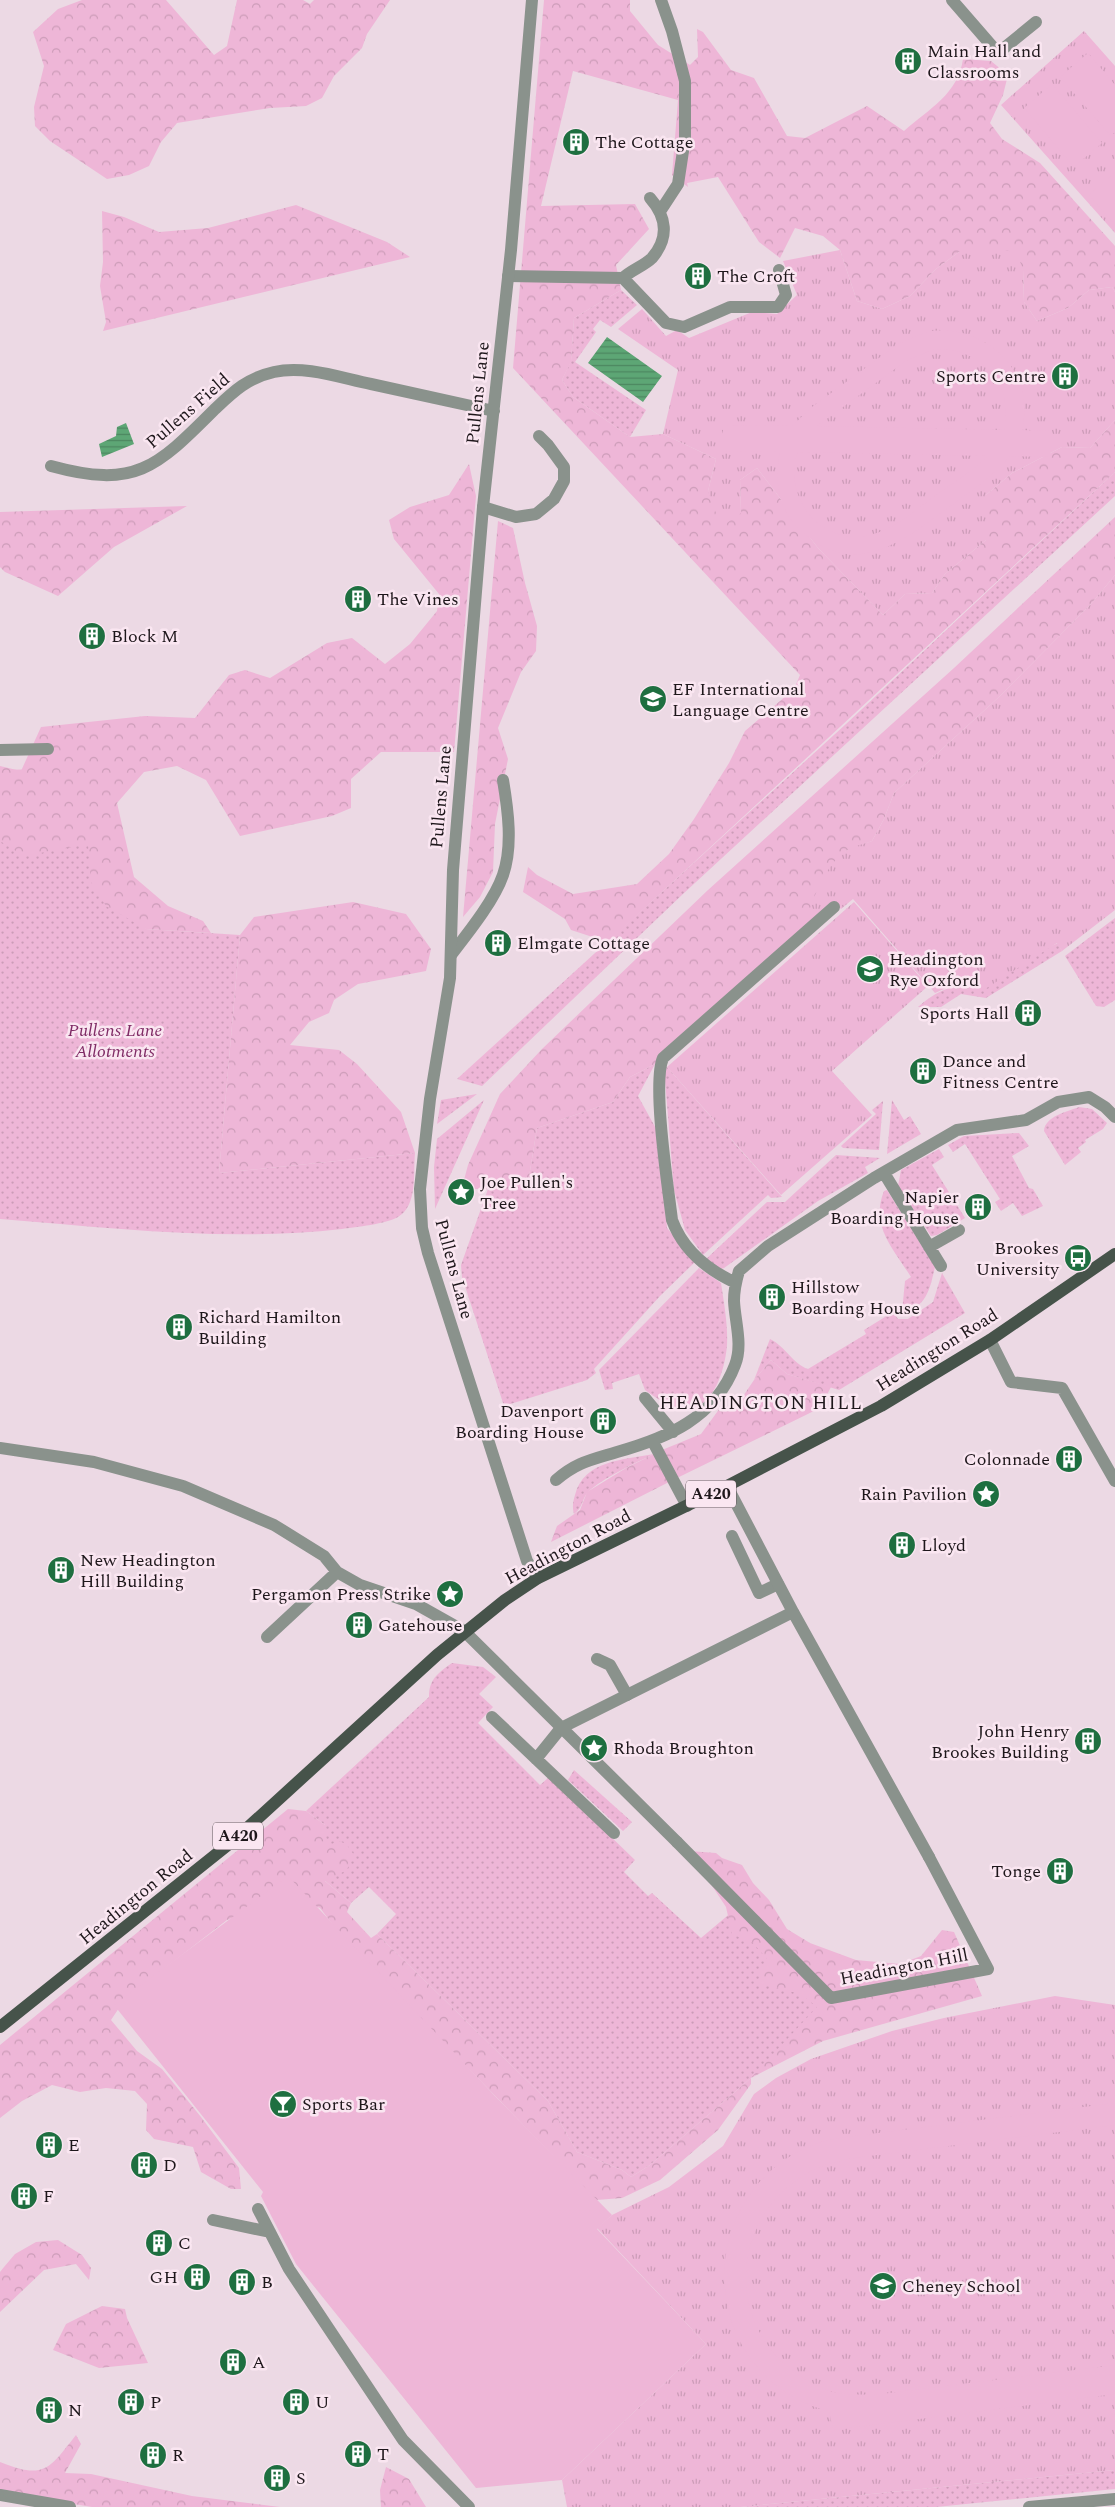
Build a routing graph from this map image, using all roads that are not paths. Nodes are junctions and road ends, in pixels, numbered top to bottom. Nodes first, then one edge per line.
1 (532, 0) edge
2 (661, 0) edge
3 (952, 0) edge
4 (1036, 22) dead end
5 (650, 198) dead end
6 (661, 210) junction
7 (779, 270) dead end
8 (508, 276) junction
9 (622, 278) junction
10 (494, 411) junction
11 (539, 436) dead end
12 (51, 466) dead end
13 (483, 507) junction
14 (48, 749) dead end
15 (0, 750) edge
16 (503, 780) dead end
17 (834, 907) dead end
18 (451, 955) junction
19 (1115, 1117) edge
20 (884, 1172) junction
21 (959, 1230) dead end
22 (929, 1246) junction
23 (1115, 1254) edge
24 (941, 1266) dead end
25 (736, 1283) junction
26 (990, 1340) junction
27 (645, 1398) dead end
28 (673, 1432) junction
29 (653, 1442) junction
30 (0, 1448) edge
31 (556, 1480) dead end
32 (1115, 1481) edge
33 (727, 1486) junction
34 (687, 1506) junction
35 (732, 1536) dead end
36 (337, 1572) junction
37 (538, 1578) junction
38 (778, 1584) junction
39 (793, 1612) junction
40 (464, 1631) junction
41 (266, 1637) dead end
42 (597, 1659) dead end
43 (627, 1695) junction
44 (492, 1717) dead end
45 (561, 1728) junction
46 (536, 1759) junction
47 (614, 1833) dead end
48 (0, 2027) edge
49 (258, 2209) dead end
50 (213, 2220) dead end
51 (270, 2232) junction
52 (0, 2495) edge
53 (1115, 2499) edge
54 (70, 2507) edge
55 (469, 2507) edge
56 (1028, 2507) edge

1 - 8 street, Pullens Lane
2 - 6 street
3 - 4 street
5 - 6 street
6 - 9 street
7 - 9 street
8 - 9 street
8 - 10 street, Pullens Lane
10 - 12 street, Pullens Field
10 - 13 street, Pullens Lane
11 - 13 street
13 - 18 street, Pullens Lane
14 - 15 street
16 - 18 street
17 - 25 street
18 - 37 street, Pullens Lane
19 - 20 street
20 - 22 street
20 - 25 street
21 - 22 street
22 - 24 street
23 - 26 main road, Headington Road / A420
25 - 28 street
26 - 32 street
26 - 33 main road, Headington Road / A420
27 - 28 street
28 - 29 street
29 - 31 street
29 - 34 street
30 - 36 street, Headington Hill
33 - 34 main road, Headington Road / A420
33 - 38 street, Headington Hill
34 - 37 main road, Headington Road / A420
35 - 38 street
36 - 40 street, Headington Hill
36 - 41 street
37 - 40 main road, Headington Road / A420
38 - 39 street, Headington Hill
39 - 43 street
39 - 45 street, Headington Hill
40 - 45 street, Headington Hill
40 - 48 main road, Headington Road / A420
42 - 43 street
43 - 45 street
44 - 46 street
45 - 46 street
46 - 47 street
49 - 51 street
50 - 51 street
51 - 55 street
52 - 54 street
53 - 56 street

